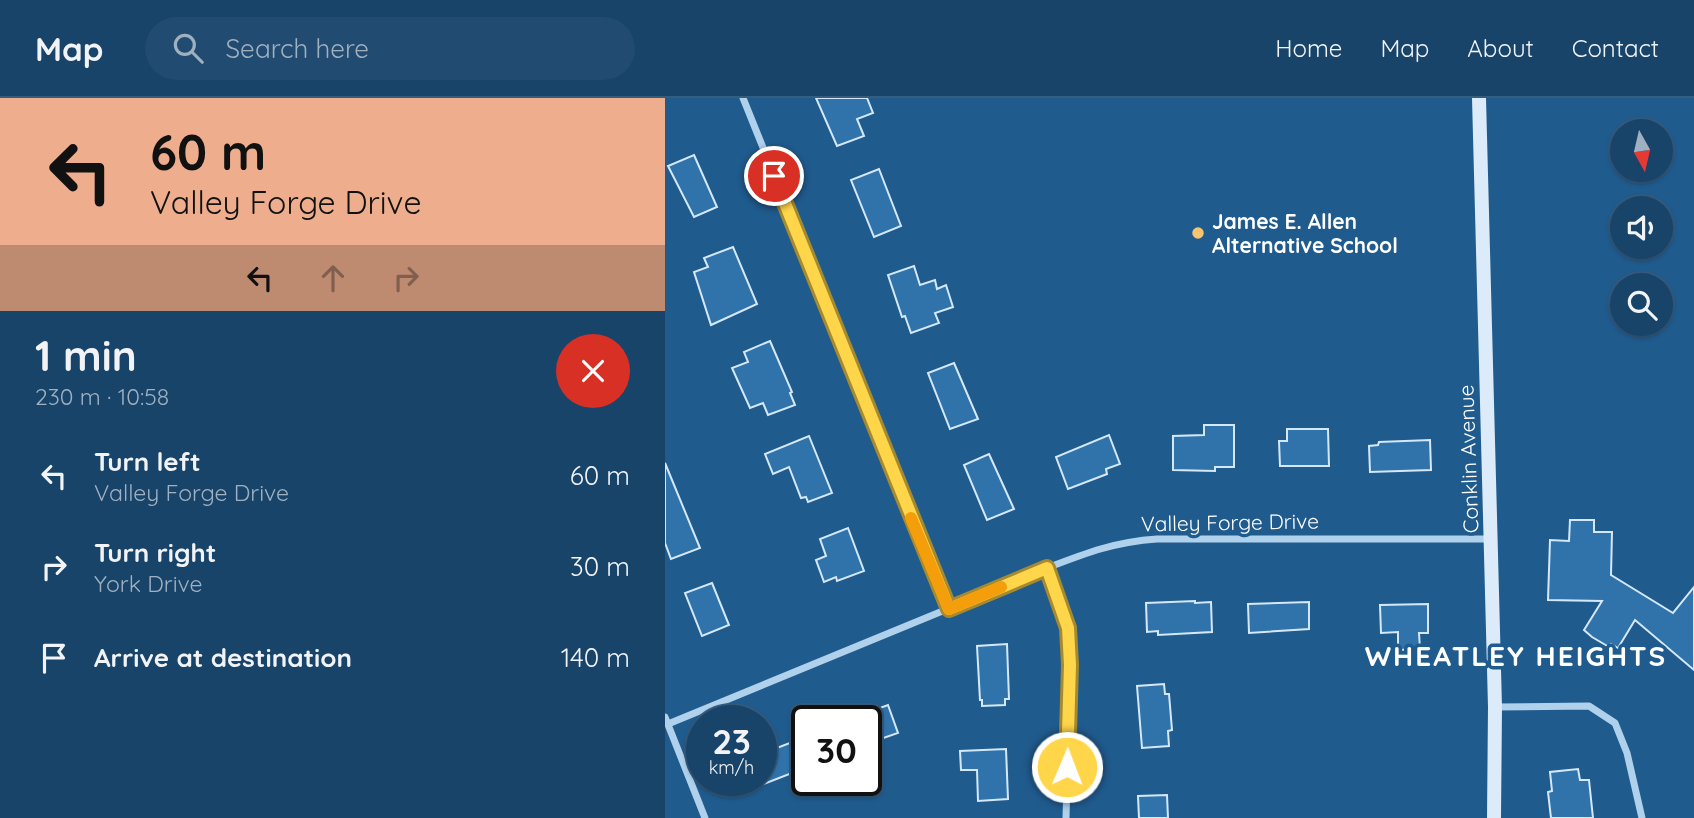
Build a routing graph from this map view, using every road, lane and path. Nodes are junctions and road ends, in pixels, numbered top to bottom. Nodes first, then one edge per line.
1 (743, 98) edge
2 (1479, 98) edge
3 (1492, 539) junction
4 (1047, 568) junction
5 (949, 609) junction
6 (1496, 706) junction
7 (666, 721) edge
8 (705, 818) edge
9 (1066, 818) edge
10 (1494, 818) edge
11 (1642, 818) edge

1 - 5 street
2 - 3 street, Conklin Avenue
3 - 4 street, Valley Forge Drive
3 - 6 street, Conklin Avenue
4 - 5 street, Valley Forge Drive
4 - 9 street
5 - 7 street, Valley Forge Drive
6 - 10 street, Conklin Avenue
6 - 11 street
7 - 8 street

